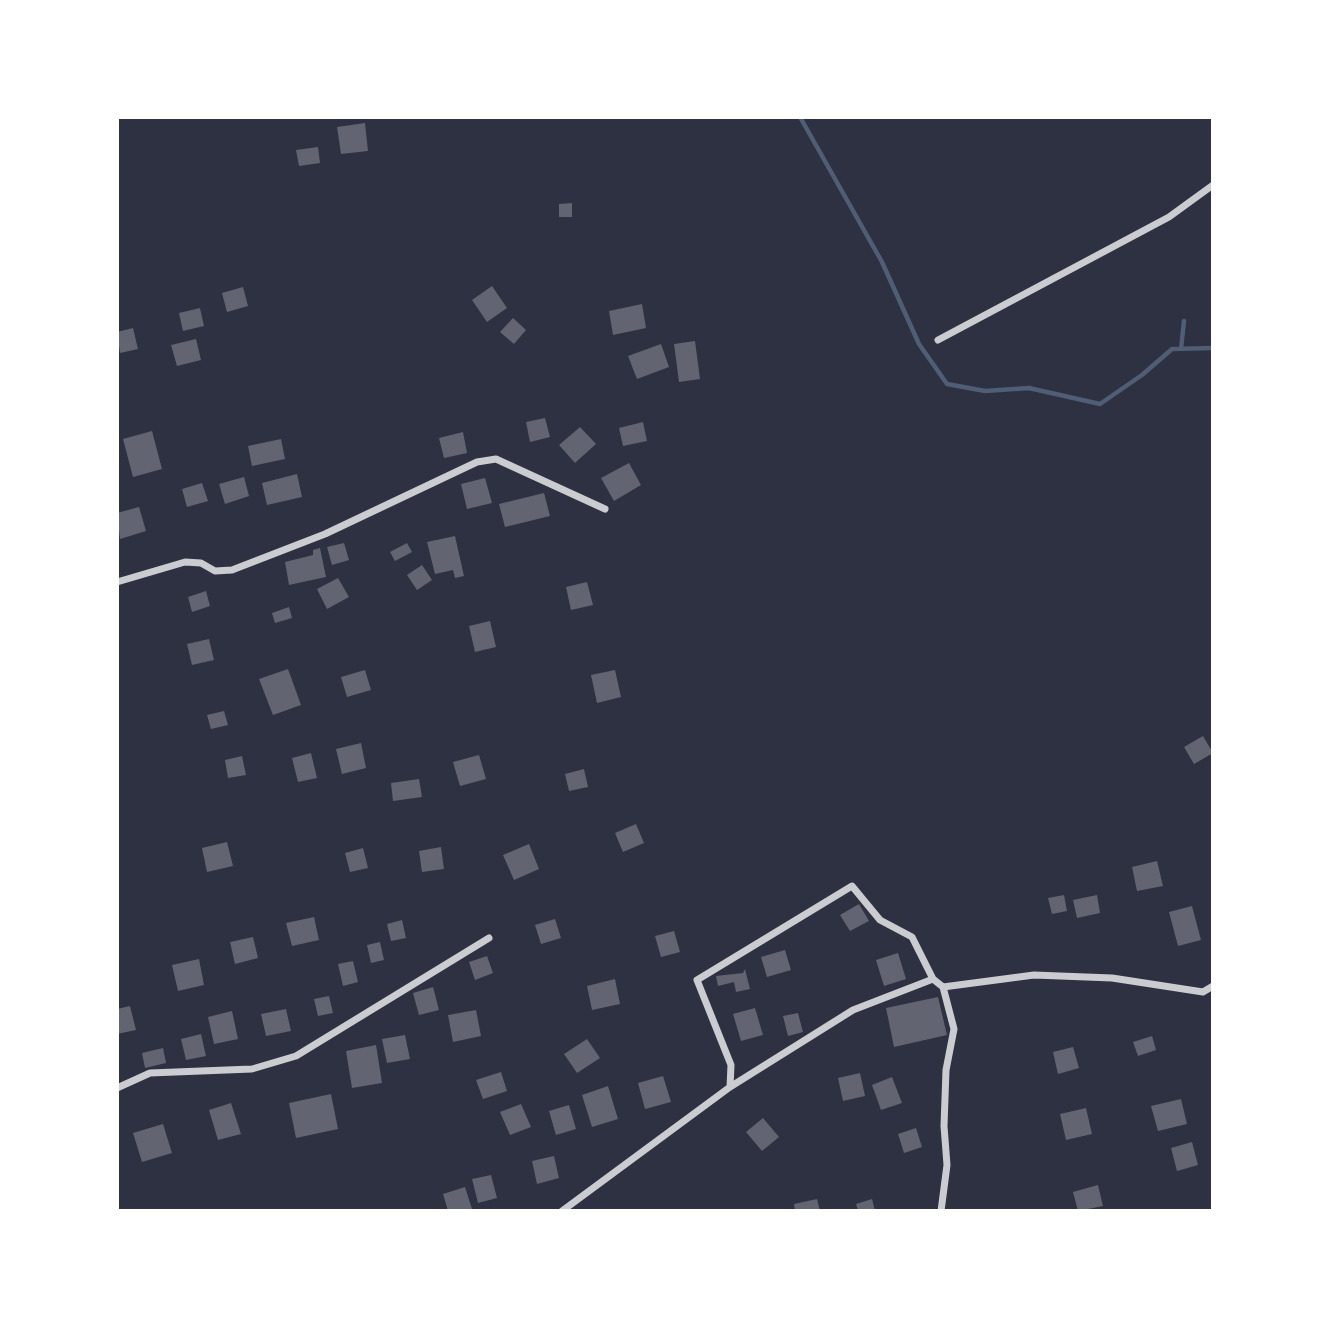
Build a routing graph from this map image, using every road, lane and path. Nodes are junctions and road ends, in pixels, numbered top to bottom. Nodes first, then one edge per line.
1 (1213, 186) edge
2 (938, 340) dead end
3 (605, 509) dead end
4 (117, 582) edge
5 (489, 938) dead end
6 (933, 978) junction
7 (1213, 986) edge
8 (943, 987) junction
9 (730, 1087) junction
10 (117, 1088) edge
11 (562, 1211) edge
12 (941, 1211) edge

1 - 2 street
3 - 4 street
5 - 10 street
6 - 8 street
6 - 9 street
6 - 9 street
7 - 8 street
8 - 12 street
9 - 11 street

